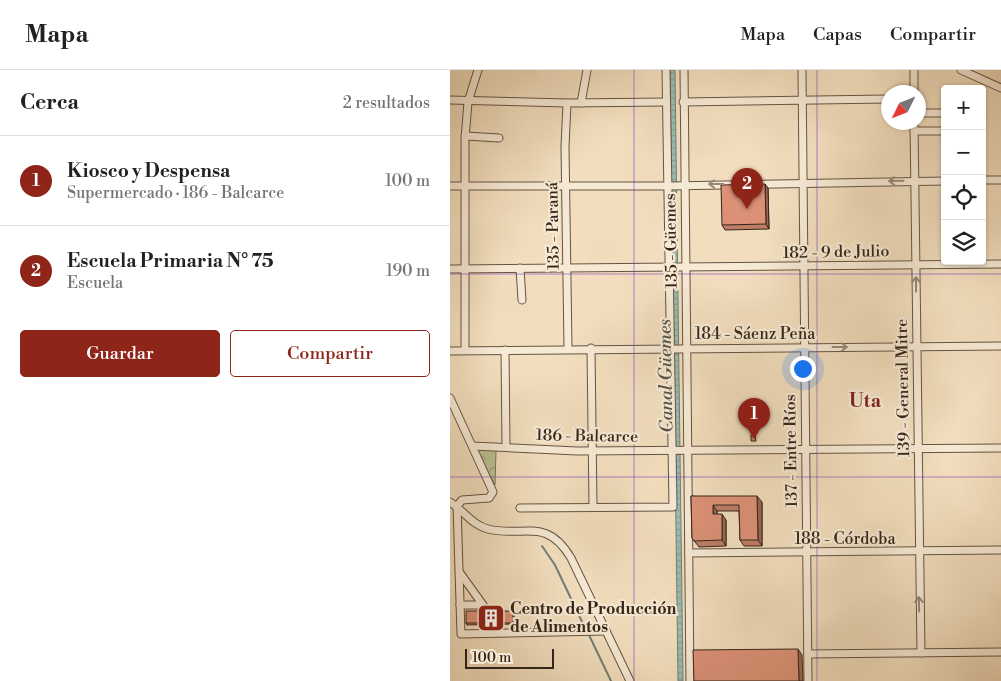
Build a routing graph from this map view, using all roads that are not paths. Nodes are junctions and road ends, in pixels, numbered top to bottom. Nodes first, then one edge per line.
1 (478, 70) edge
2 (586, 70) edge
3 (666, 70) edge
4 (684, 70) edge
5 (802, 70) edge
6 (914, 70) edge
7 (961, 70) edge
8 (914, 85) edge
9 (1001, 88) edge
10 (881, 99) edge
11 (450, 100) edge
12 (802, 100) junction
13 (468, 102) junction
14 (666, 102) junction
15 (683, 102) junction
16 (567, 103) junction
17 (581, 103) junction
18 (926, 113) edge
19 (941, 113) edge
20 (926, 128) edge
21 (941, 129) edge
22 (914, 130) edge
23 (465, 136) junction
24 (499, 138) dead end
25 (986, 180) edge
26 (1001, 180) edge
27 (914, 181) junction
28 (941, 181) edge
29 (802, 183) junction
30 (682, 184) junction
31 (566, 185) junction
32 (669, 185) junction
33 (450, 186) edge
34 (465, 186) junction
35 (916, 264) junction
36 (1001, 264) edge
37 (803, 266) junction
38 (568, 267) junction
39 (670, 267) junction
40 (520, 268) junction
41 (684, 268) junction
42 (450, 269) edge
43 (466, 269) junction
44 (522, 300) dead end
45 (1001, 346) edge
46 (916, 347) junction
47 (568, 348) junction
48 (591, 348) junction
49 (804, 348) junction
50 (678, 349) junction
51 (465, 350) junction
52 (505, 350) junction
53 (450, 351) edge
54 (450, 398) edge
55 (473, 446) junction
56 (506, 447) junction
57 (1001, 448) edge
58 (918, 449) junction
59 (591, 450) junction
60 (674, 450) junction
61 (685, 450) junction
62 (805, 450) junction
63 (453, 504) edge
64 (593, 507) junction
65 (520, 508) dead end
66 (1001, 550) edge
67 (806, 552) junction
68 (918, 552) junction
69 (688, 553) junction
70 (459, 572) junction
71 (460, 605) junction
72 (606, 631) junction
73 (1001, 652) edge
74 (921, 653) junction
75 (808, 654) junction
76 (630, 681) edge
77 (690, 681) edge
78 (808, 681) edge

1 - 13 street
2 - 17 street
3 - 14 street
4 - 15 street, 135 - Güemes
5 - 12 street, 137 - Entre Ríos
6 - 8 street
7 - 9 street
10 - 12 street
11 - 13 street
12 - 15 street
12 - 29 street, 137 - Entre Ríos
13 - 16 street
13 - 23 street
14 - 17 street
14 - 32 street
15 - 30 street, 135 - Güemes
16 - 17 street
16 - 31 street, 135 - Paraná
18 - 19 street
20 - 21 street
22 - 27 street, 139 - General Mitre
23 - 24 street
23 - 34 street
25 - 26 street
27 - 28 street
27 -> 29 street
27 - 35 street, 139 - General Mitre
29 -> 30 street
29 - 37 street, 137 - Entre Ríos
30 - 32 street
30 - 41 street, 135 - Güemes
31 - 32 street
31 - 34 street
31 - 38 street, 135 - Paraná
32 - 39 street
33 - 34 street
34 - 43 street
35 - 36 street, 182 - 9 de Julio
35 - 37 street, 182 - 9 de Julio
46 -> 35 street, 139 - General Mitre
37 - 41 street, 182 - 9 de Julio
37 - 49 street, 137 - Entre Ríos
38 - 39 street, 182 - 9 de Julio
38 - 40 street, 182 - 9 de Julio
38 - 47 street, 135 - Paraná
39 - 41 street, 182 - 9 de Julio
39 - 50 street
40 - 43 street, 182 - 9 de Julio
40 - 44 street
41 - 50 street, 135 - Güemes
42 - 43 street, 182 - 9 de Julio
43 - 51 street
45 - 46 street, 184 - Sáenz Peña
49 -> 46 street, 184 - Sáenz Peña
46 - 58 street, 139 - General Mitre
47 - 48 street, 184 - Sáenz Peña
47 - 52 street, 184 - Sáenz Peña
48 - 50 street, 184 - Sáenz Peña
48 - 59 street
49 - 50 street, 184 - Sáenz Peña
49 - 62 street, 137 - Entre Ríos
50 - 60 street
50 - 61 street, 135 - Güemes
51 - 52 street, 184 - Sáenz Peña
51 - 53 street, 184 - Sáenz Peña
52 - 56 street
54 - 55 street
55 - 56 street, 186 - Balcarce
55 - 63 street
56 - 59 street, 186 - Balcarce
57 - 58 street, 186 - Balcarce
58 - 62 street, 186 - Balcarce
58 - 68 street, 139 - General Mitre
59 - 60 street, 186 - Balcarce
59 - 64 street
60 - 61 street, 186 - Balcarce
60 - 64 street
61 - 62 street, 186 - Balcarce
61 - 69 street, 135 - Güemes
62 - 67 street, 137 - Entre Ríos
63 - 70 street
63 - 72 street
64 - 65 street
66 - 68 street, 188 - Córdoba
67 - 68 street, 188 - Córdoba
67 - 69 street, 188 - Córdoba
67 - 75 street, 137 - Entre Ríos
74 -> 68 street, 139 - General Mitre
69 - 77 street, 135 - Güemes
70 - 71 street
70 - 71 street
71 - 72 street
72 - 76 street
73 - 74 street
74 - 75 street
75 - 78 street, 137 - Entre Ríos

